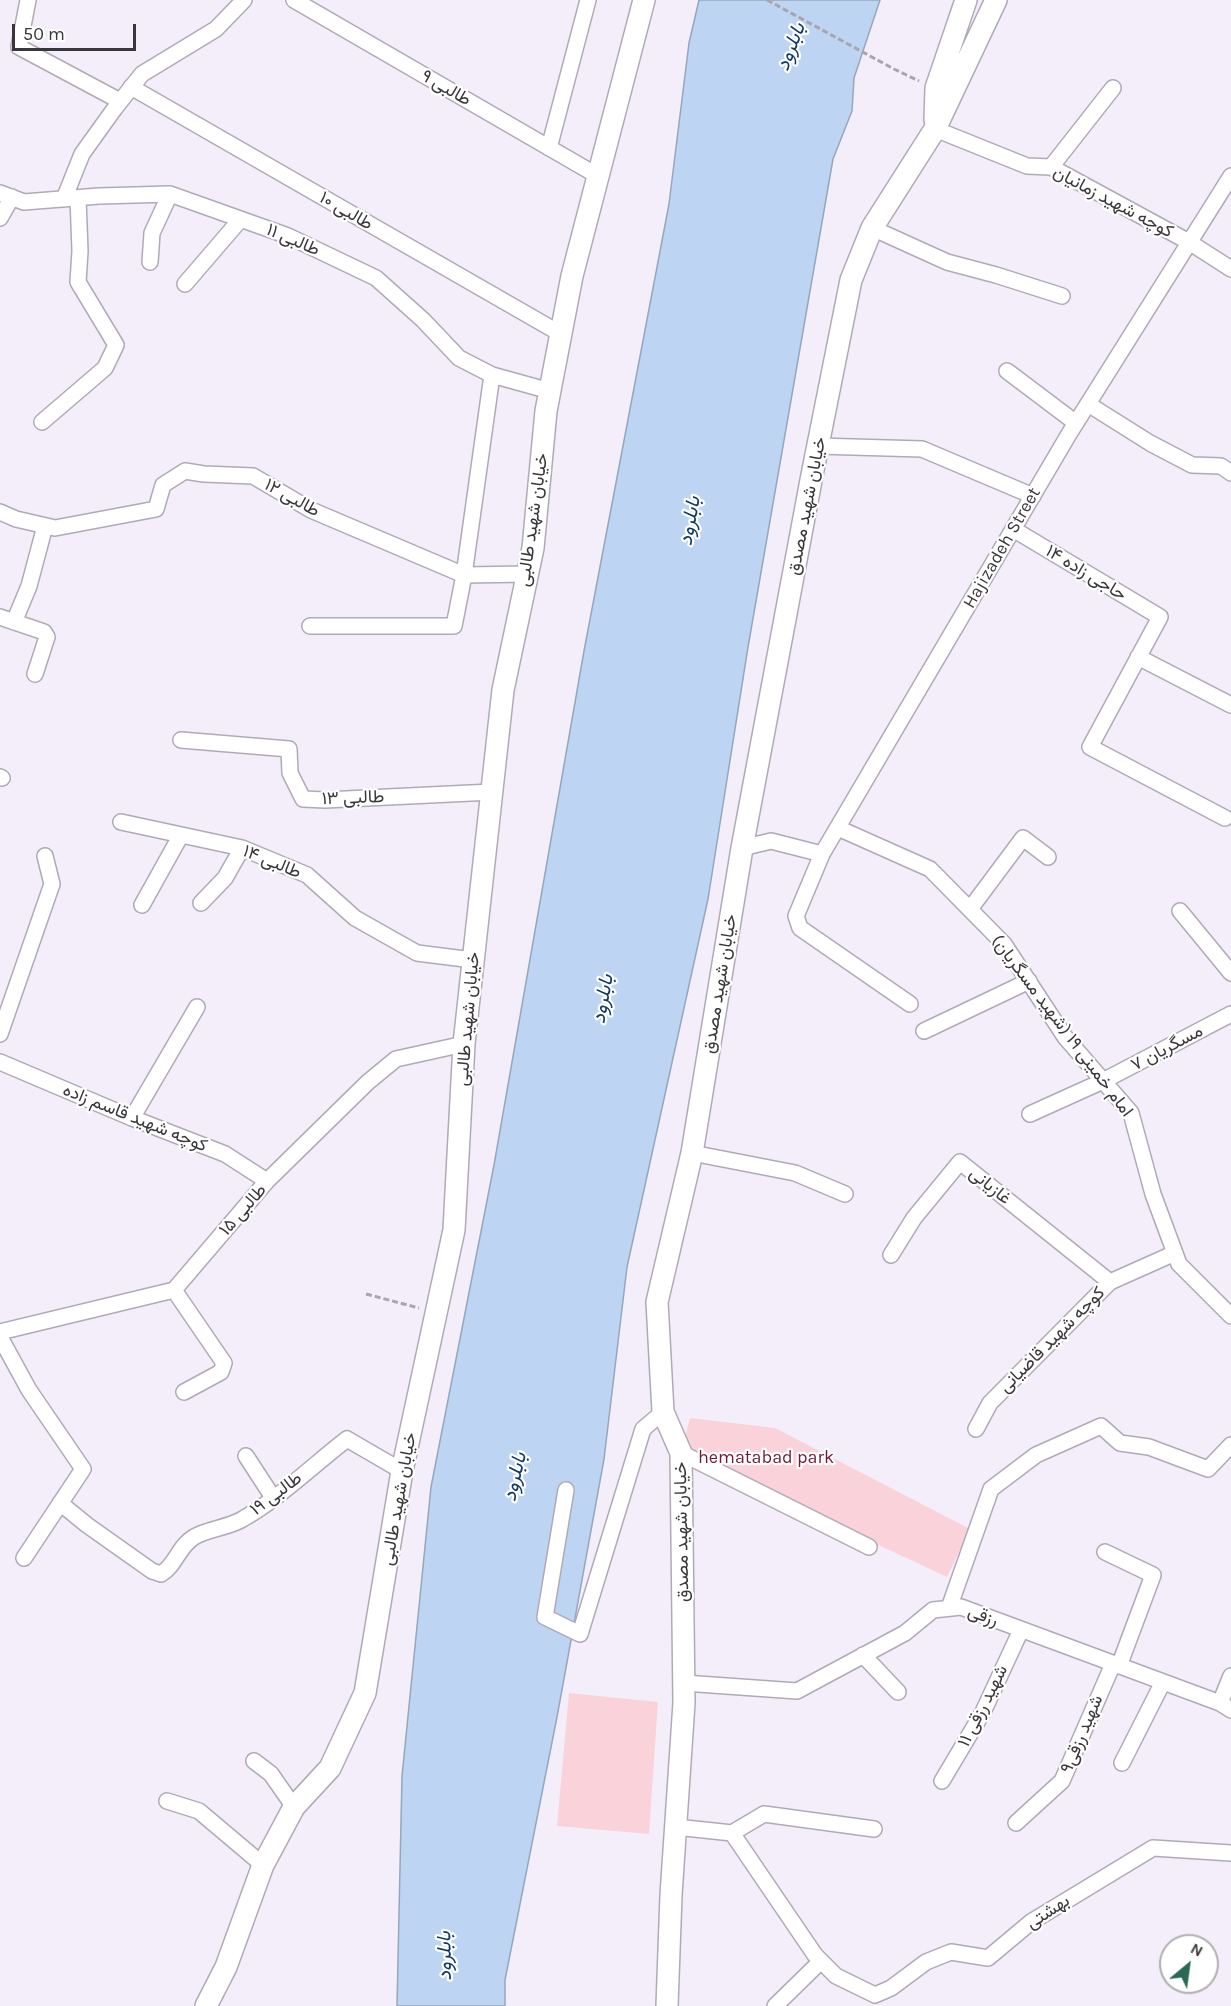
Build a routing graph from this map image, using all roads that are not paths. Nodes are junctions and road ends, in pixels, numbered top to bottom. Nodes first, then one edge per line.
1 (28, 0) edge
2 (244, 0) edge
3 (294, 0) edge
4 (588, 0) edge
5 (644, 0) edge
6 (966, 0) edge
7 (996, 0) edge
8 (131, 87) junction
9 (1113, 88) dead end
10 (120, 101) junction
11 (935, 129) junction
12 (549, 148) junction
13 (1051, 167) junction
14 (598, 176) junction
15 (1231, 176) edge
16 (170, 194) junction
17 (6, 195) edge
18 (71, 199) junction
19 (0, 219) edge
20 (240, 220) junction
21 (872, 228) junction
22 (1189, 242) junction
23 (150, 262) dead end
24 (1231, 269) edge
25 (185, 284) dead end
26 (1062, 296) dead end
27 (561, 334) junction
28 (1008, 371) dead end
29 (492, 375) junction
30 (550, 391) junction
31 (1088, 404) junction
32 (42, 422) dead end
33 (1076, 423) junction
34 (818, 446) junction
35 (1231, 473) edge
36 (1033, 496) junction
37 (0, 512) edge
38 (45, 526) junction
39 (1013, 529) junction
40 (528, 574) junction
41 (464, 575) junction
42 (7, 620) edge
43 (310, 626) dead end
44 (1138, 657) junction
45 (35, 674) dead end
46 (1231, 705) edge
47 (181, 740) dead end
48 (492, 792) junction
49 (1226, 818) dead end
50 (121, 822) dead end
51 (838, 828) junction
52 (181, 835) junction
53 (242, 848) junction
54 (742, 848) junction
55 (822, 854) junction
56 (45, 856) dead end
57 (1048, 857) dead end
58 (201, 903) dead end
59 (142, 905) dead end
60 (970, 909) junction
61 (1180, 911) dead end
62 (473, 960) junction
63 (1231, 973) edge
64 (1029, 981) junction
65 (910, 1004) dead end
66 (197, 1007) dead end
67 (1231, 1014) edge
68 (924, 1031) dead end
69 (0, 1034) edge
70 (464, 1044) junction
71 (0, 1062) edge
72 (1103, 1081) junction
73 (1030, 1114) dead end
74 (132, 1118) junction
75 (692, 1154) junction
76 (267, 1181) junction
77 (845, 1194) dead end
78 (1175, 1253) junction
79 (891, 1255) dead end
80 (1110, 1282) junction
81 (174, 1290) junction
82 (1231, 1316) edge
83 (0, 1334) edge
84 (184, 1392) dead end
85 (663, 1412) junction
86 (976, 1429) dead end
87 (1231, 1445) edge
88 (681, 1453) junction
89 (246, 1456) dead end
90 (402, 1471) junction
91 (566, 1490) dead end
92 (274, 1499) junction
93 (60, 1503) junction
94 (869, 1547) dead end
95 (1105, 1552) dead end
96 (24, 1558) dead end
97 (949, 1608) junction
98 (1021, 1630) junction
99 (863, 1655) junction
100 (1116, 1665) junction
101 (1231, 1676) edge
102 (1162, 1682) junction
103 (684, 1683) junction
104 (898, 1692) dead end
105 (1225, 1707) edge
106 (254, 1761) dead end
107 (1122, 1763) dead end
108 (942, 1781) dead end
109 (167, 1802) dead end
110 (294, 1806) junction
111 (1016, 1823) dead end
112 (676, 1827) junction
113 (874, 1829) dead end
114 (732, 1833) junction
115 (1231, 1853) edge
116 (263, 1865) junction
117 (821, 1961) junction
118 (875, 2000) edge
119 (206, 2006) edge
120 (667, 2006) edge
121 (775, 2006) edge

1 - 10 street
2 - 8 street
3 - 12 street, طالبی ۹
4 - 12 street
5 - 14 street, خیابان شهید طالبی
6 - 11 street
7 - 11 street, خیابان شهید مصدق
8 - 10 street
8 - 27 street, طالبی ۱۰
9 - 13 street
10 - 18 street
11 - 13 street, کوچه شهید زمانیان
11 - 21 street, خیابان شهید مصدق
12 - 14 street, طالبی ۹
13 - 22 street, کوچه شهید زمانیان
14 - 27 street, خیابان شهید طالبی
15 - 22 street, Hajizadeh Street
16 - 18 street, طالبی ۱۱
16 - 20 street, طالبی ۱۱
16 - 23 street
17 - 18 street, طالبی ۱۱
17 - 19 street
18 - 32 street
20 - 25 street
20 - 29 street, طالبی ۱۱
21 - 26 street
21 - 34 street, خیابان شهید مصدق
22 - 24 street, کوچه شهید زمانیان
22 - 31 street, Hajizadeh Street
27 - 30 street, خیابان شهید طالبی
28 - 33 street
29 - 30 street, طالبی ۱۱
29 - 41 street
30 - 40 street, خیابان شهید طالبی
31 - 33 street, Hajizadeh Street
31 - 35 street
33 - 36 street, Hajizadeh Street
34 - 36 street
34 - 54 street, خیابان شهید مصدق
36 - 39 street, Hajizadeh Street
37 - 38 street, طالبی ۱۲
38 - 41 street, طالبی ۱۲
38 - 42 street
39 - 44 street, حاجی زاده ۱۴
39 - 51 street, Hajizadeh Street
40 - 41 street, طالبی ۱۲
40 - 48 street, خیابان شهید طالبی
41 - 43 street
42 - 45 street
44 - 46 street
44 - 49 street
47 - 48 street, طالبی ۱۳
48 - 62 street, خیابان شهید طالبی
50 - 52 street, طالبی ۱۴
51 - 55 street, Hajizadeh Street
51 - 60 street, امام خمینی ۱۹ (شهید مسگریان)
52 - 53 street, طالبی ۱۴
52 - 59 street
53 - 58 street
53 - 62 street, طالبی ۱۴
54 - 55 street
54 - 75 street, خیابان شهید مصدق
55 - 65 street, Hajizadeh Street
56 - 69 street
57 - 60 street
60 - 64 street, امام خمینی ۱۹ (شهید مسگریان)
61 - 63 street
62 - 70 street, خیابان شهید طالبی
64 - 68 street
64 - 72 street, امام خمینی ۱۹ (شهید مسگریان)
66 - 74 street
67 - 72 street, مسگریان ۷
70 - 76 street, طالبی ۱۵
70 - 90 street, خیابان شهید طالبی
71 - 74 street, کوچه شهید قاسم زاده
72 - 73 street, مسگریان ۷
72 - 78 street, امام خمینی ۱۹ (شهید مسگریان)
74 - 76 street, کوچه شهید قاسم زاده
75 - 77 street
75 - 85 street, خیابان شهید مصدق
76 - 81 street, طالبی ۱۵
78 - 80 street, کوچه شهید قاضیانی
78 - 82 street, امام خمینی ۱۹ (شهید مسگریان)
79 - 80 street, غازیانی
80 - 86 street, کوچه شهید قاضیانی
81 - 83 street
81 - 84 street
83 - 93 street
85 - 88 street, خیابان شهید مصدق
85 - 91 street
87 - 97 street
88 - 94 street
88 - 103 street, خیابان شهید مصدق
89 - 92 street
90 - 92 street, طالبی ۱۹
90 - 110 street, خیابان شهید طالبی
92 - 93 street, طالبی ۱۹
93 - 96 street
95 - 100 street, شهید رزقی۹
97 - 98 street, رزقی
97 - 99 street, رزقی
98 - 100 street, رزقی
98 - 108 street, شهید رزقی ۱۱
99 - 103 street, رزقی
99 - 104 street
100 - 102 street, رزقی
100 - 111 street, شهید رزقی۹
101 - 105 street
102 - 105 street, رزقی
102 - 107 street
103 - 112 street, خیابان شهید مصدق
106 - 110 street
109 - 116 street
110 - 116 street, خیابان شهید طالبی
112 - 114 street
112 - 120 street, خیابان شهید مصدق
113 - 114 street
114 - 117 street
115 - 118 street, بهشتی
116 - 119 street, خیابان شهید طالبی
117 - 118 street
117 - 121 street

